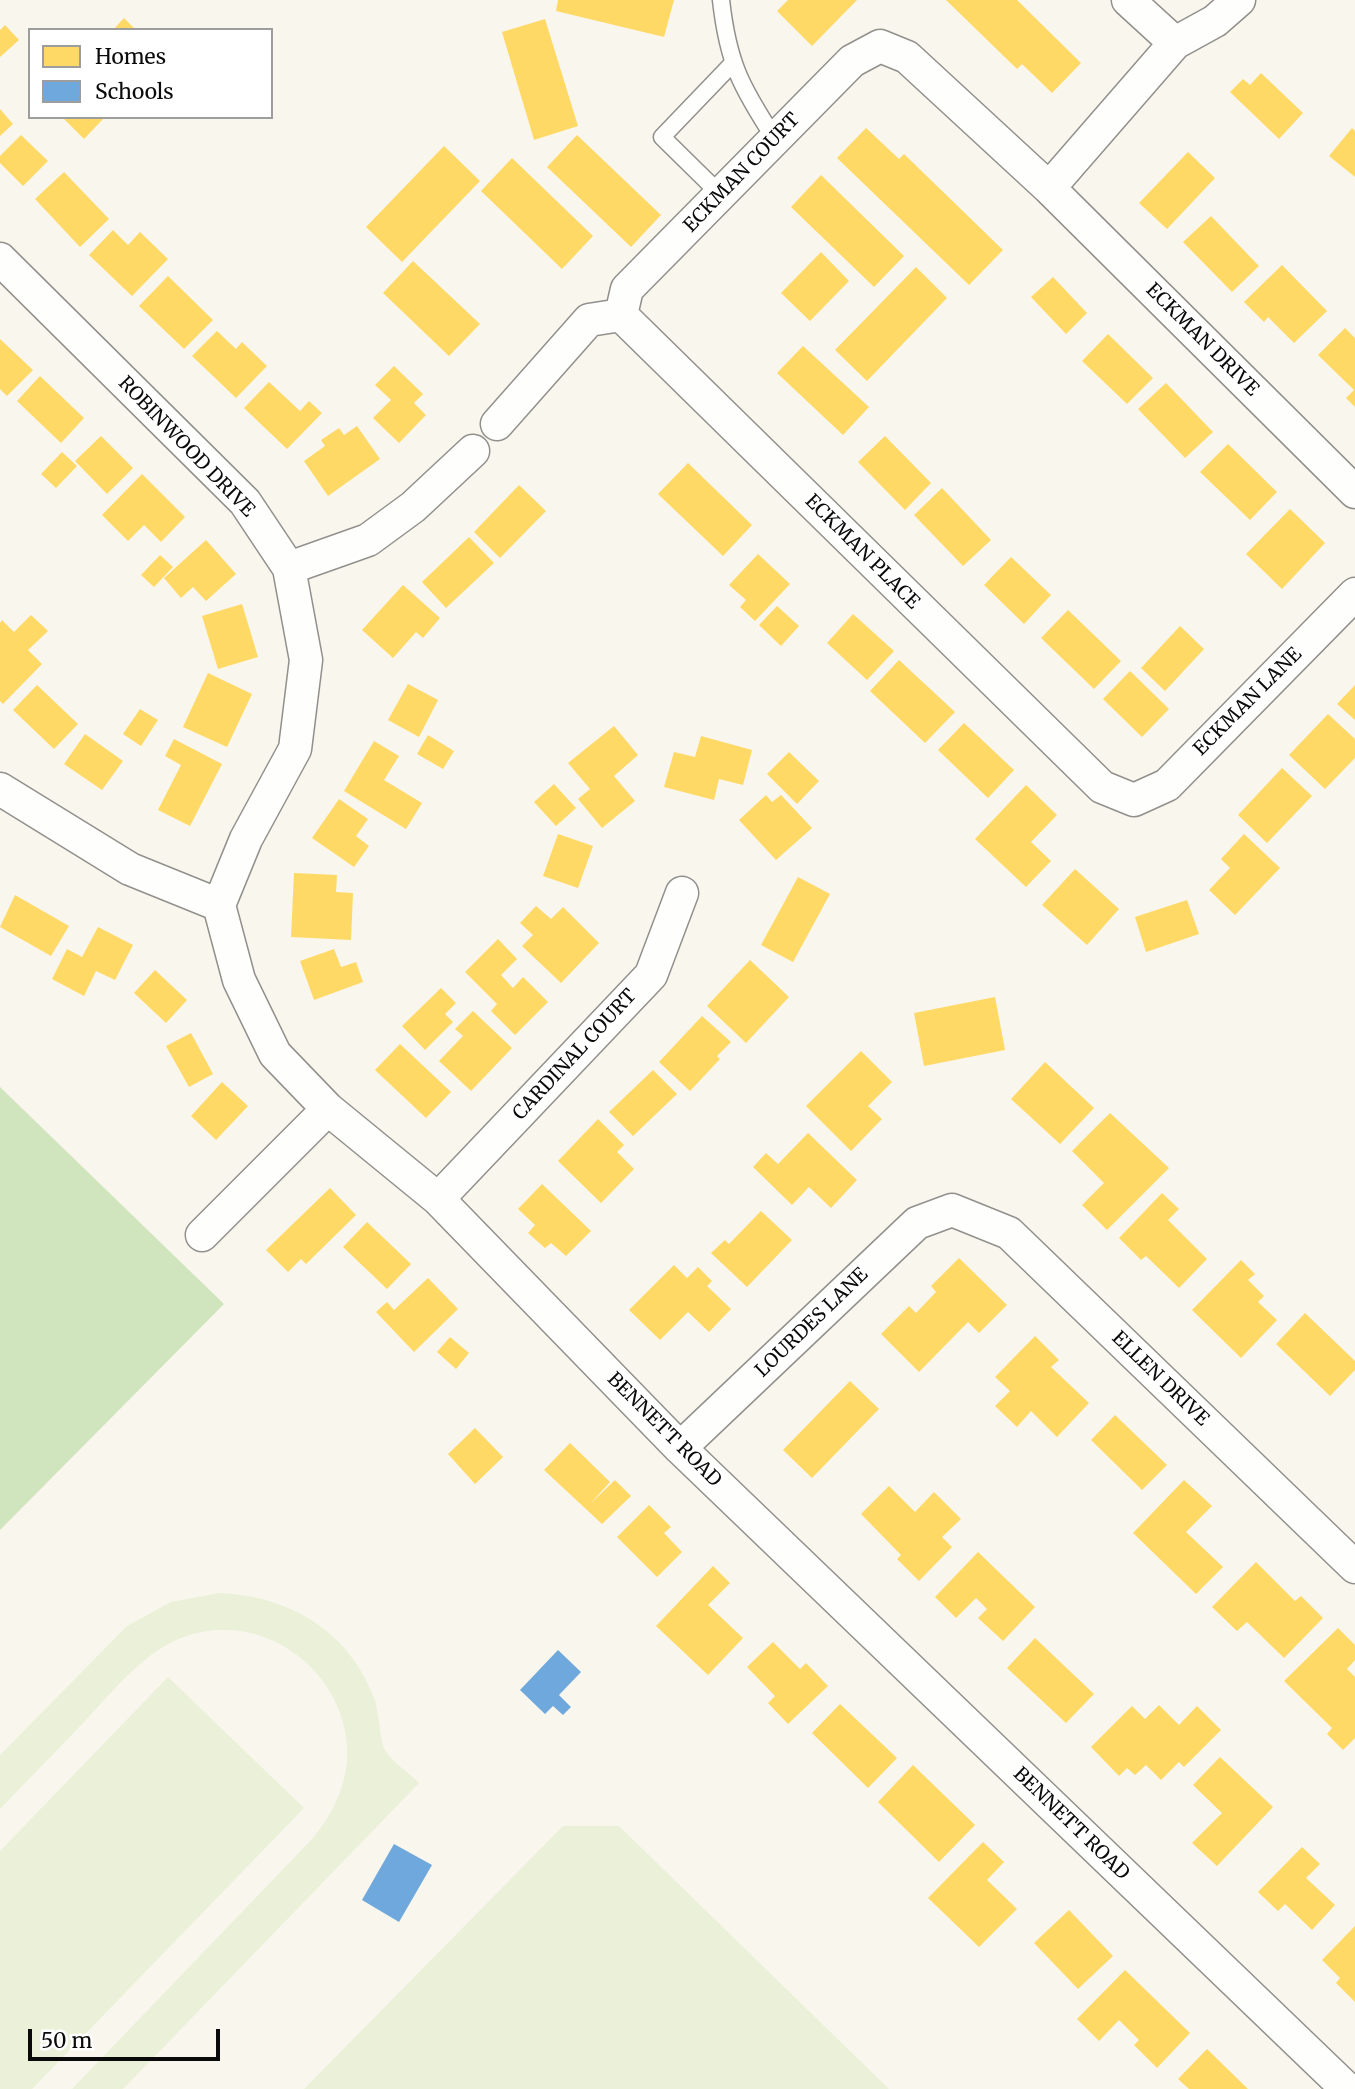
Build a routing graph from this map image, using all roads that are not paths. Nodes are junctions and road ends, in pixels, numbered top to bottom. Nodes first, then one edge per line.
1 (721, 0) edge
2 (1129, 0) edge
3 (1239, 0) edge
4 (1175, 43) junction
5 (880, 46) joint
6 (733, 63) junction
7 (775, 139) junction
8 (1049, 188) junction
9 (721, 195) junction
10 (0, 259) edge
11 (621, 315) junction
12 (497, 424) dead end
13 (473, 451) dead end
14 (1355, 492) edge
15 (289, 568) junction
16 (1355, 594) edge
17 (0, 789) edge
18 (1135, 800) joint
19 (682, 893) dead end
20 (219, 905) junction
21 (328, 1109) junction
22 (438, 1199) junction
23 (951, 1210) joint
24 (202, 1235) dead end
25 (680, 1448) junction
26 (1355, 1567) edge
27 (1347, 2089) edge

1 - 6 lane
2 - 4 street
3 - 4 street
4 - 8 street
5 - 7 street, ECKMAN COURT
5 - 8 street, ECKMAN DRIVE
6 - 7 lane
6 - 9 lane
7 - 9 street, ECKMAN COURT
8 - 14 street, ECKMAN DRIVE
9 - 11 street, ECKMAN COURT
10 - 15 street, ROBINWOOD DRIVE
11 - 12 street
11 - 18 street, ECKMAN PLACE
13 - 15 street
15 - 20 street, ROBINWOOD DRIVE
16 - 18 street, ECKMAN LANE
17 - 20 street
19 - 22 street, CARDINAL COURT
20 - 21 street, BENNETT ROAD
21 - 22 street, BENNETT ROAD
21 - 24 street
22 - 25 street, BENNETT ROAD
23 - 25 street, LOURDES LANE
23 - 26 street, ELLEN DRIVE
25 - 27 street, BENNETT ROAD

